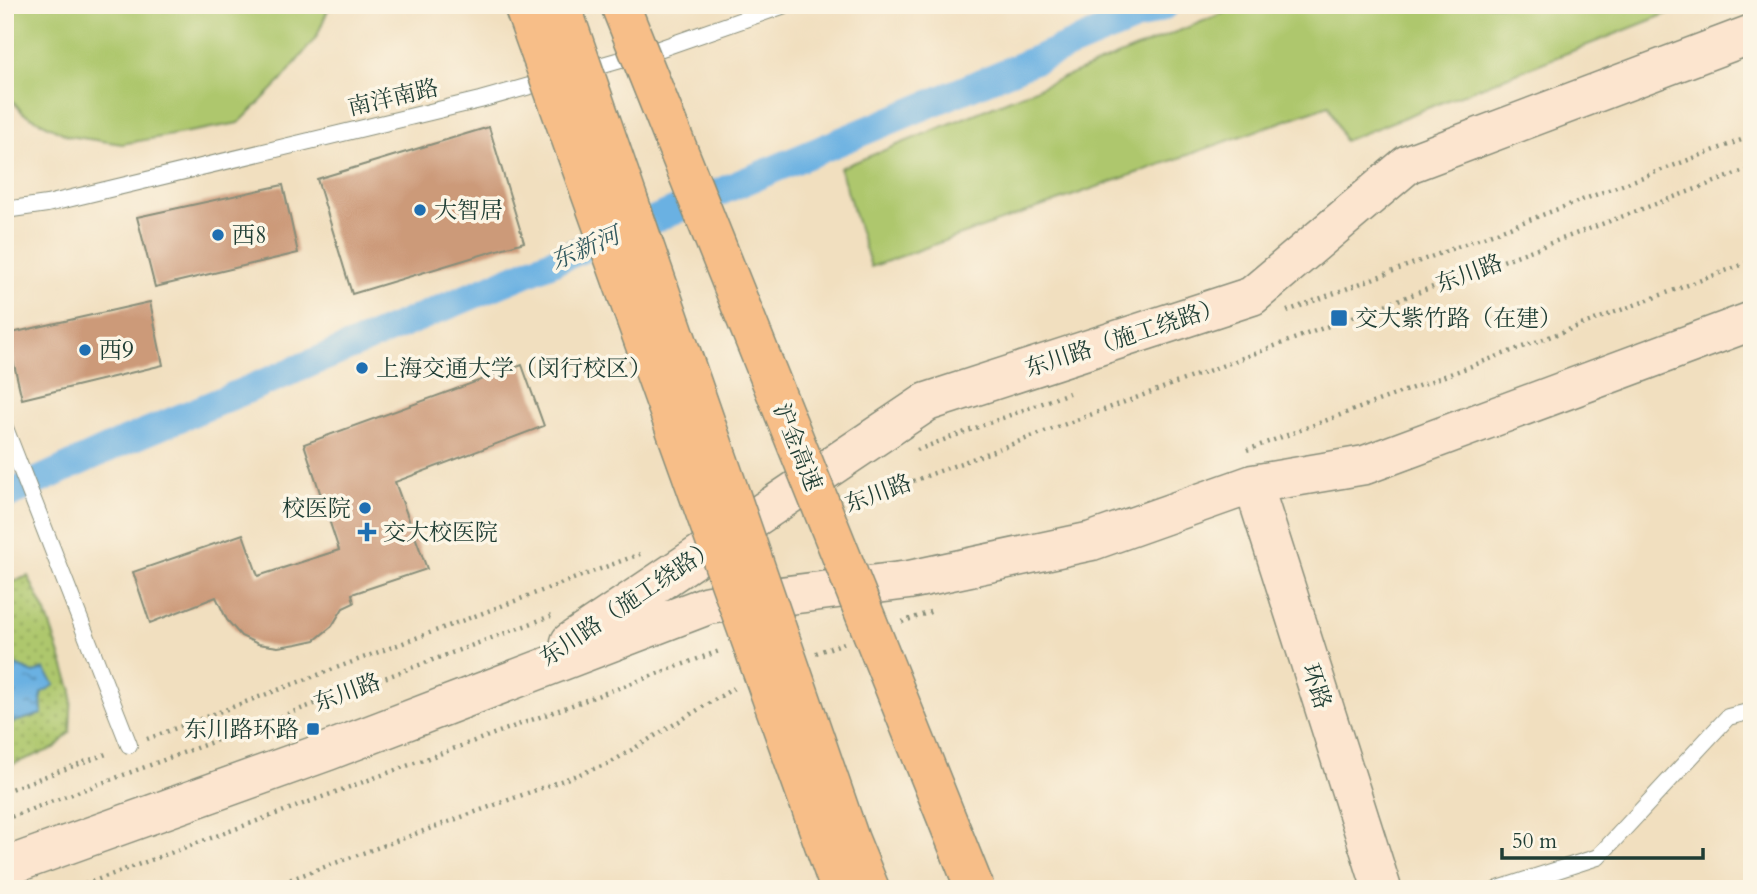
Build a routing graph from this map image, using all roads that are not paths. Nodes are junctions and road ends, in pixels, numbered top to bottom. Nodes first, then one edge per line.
1 (523, 5) edge
2 (561, 5) edge
3 (620, 5) edge
4 (785, 5) edge
5 (1752, 34) edge
6 (5, 210) edge
7 (1752, 321) edge
8 (5, 428) edge
9 (1253, 484) junction
10 (513, 680) junction
11 (1752, 711) edge
12 (129, 745) dead end
13 (5, 867) edge
14 (840, 889) edge
15 (870, 889) edge
16 (975, 889) edge
17 (1382, 889) edge
18 (1498, 889) edge

1 - 14 highway, bridge
2 - 15 highway, bridge
3 - 16 highway, 沪金高速, bridge
4 - 6 lane, 南洋南路
5 - 10 main road, 东川路（施工绕路）
7 - 9 main road, 东川路
8 - 12 lane
9 - 10 main road, 东川路
9 - 17 main road, 环路
10 - 13 main road, 东川路
11 - 18 lane

